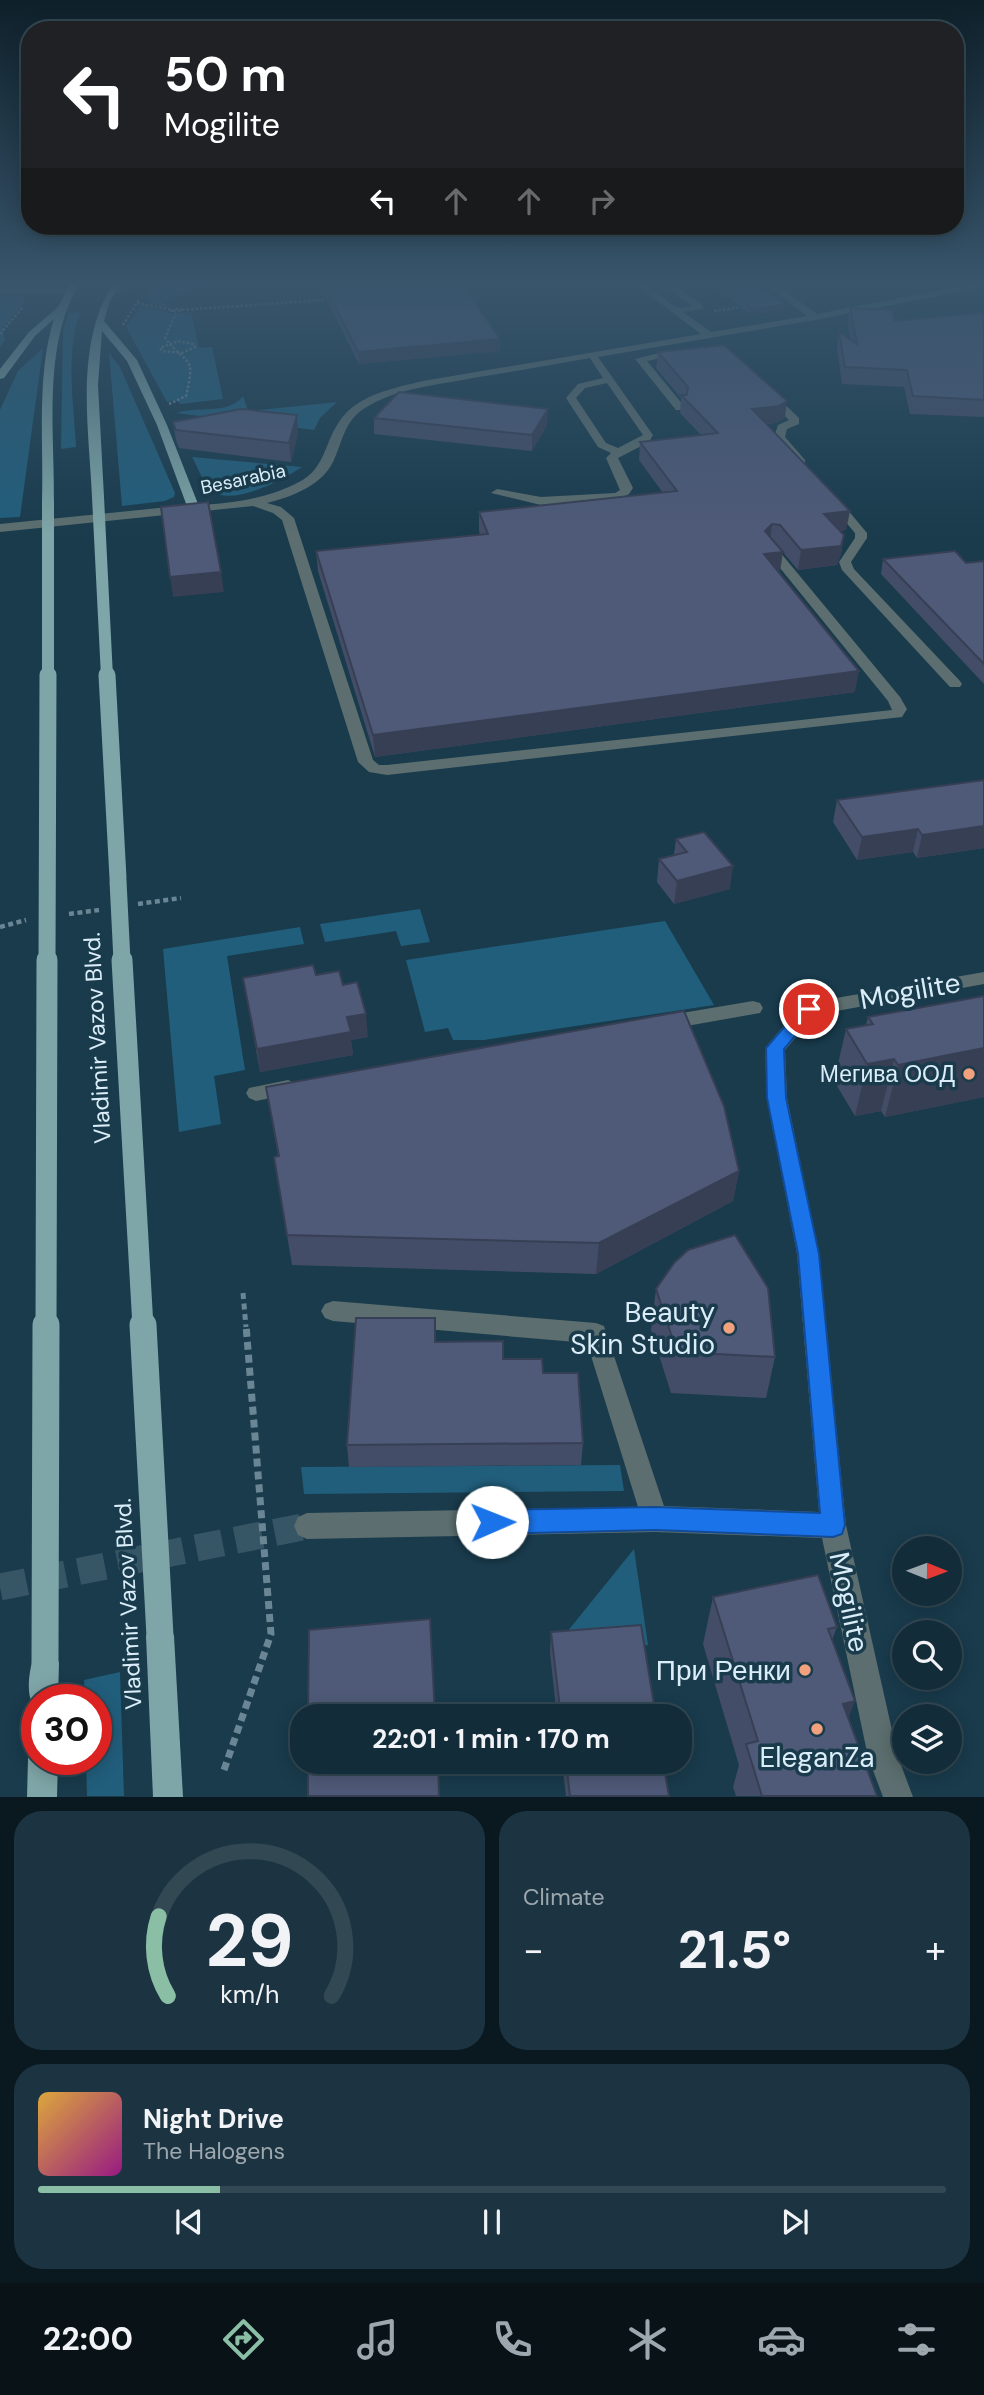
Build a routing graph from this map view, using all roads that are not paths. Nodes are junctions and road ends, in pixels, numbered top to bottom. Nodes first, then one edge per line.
1 (51, 366) edge
2 (95, 366) edge
3 (135, 366) edge
4 (529, 366) edge
5 (599, 366) edge
6 (646, 366) edge
7 (608, 380) junction
8 (754, 382) edge
9 (680, 408) edge
10 (618, 452) junction
11 (809, 472) edge
12 (497, 493) dead end
13 (827, 493) edge
14 (251, 501) junction
15 (194, 509) junction
16 (0, 528) edge
17 (771, 549) edge
18 (955, 684) dead end
19 (984, 978) edge
20 (753, 1008) dead end
21 (644, 1027) edge
22 (308, 1084) edge
23 (256, 1093) dead end
24 (333, 1311) dead end
25 (655, 1519) junction
26 (833, 1525) junction
27 (307, 1526) tunnel mouth
28 (44, 1684) edge
29 (43, 1775) edge
30 (43, 1797) edge
31 (168, 1797) edge
32 (898, 1797) edge

1 - 28 main road, Vladimir Vazov Blvd., bridge
2 - 31 main road, Vladimir Vazov Blvd., bridge
3 - 15 main road
4 - 14 street, Besarabia
5 - 7 street
6 - 9 street
7 - 10 street
7 - 10 street
8 - 11 street
10 - 12 street
13 - 18 street
14 - 15 street, Besarabia
14 - 17 street
15 - 16 street, Besarabia
19 - 26 street, Mogilite
20 - 21 street
22 - 23 street
24 - 25 street
25 - 26 street
25 - 27 street
26 - 32 street, Mogilite
29 - 30 main road

